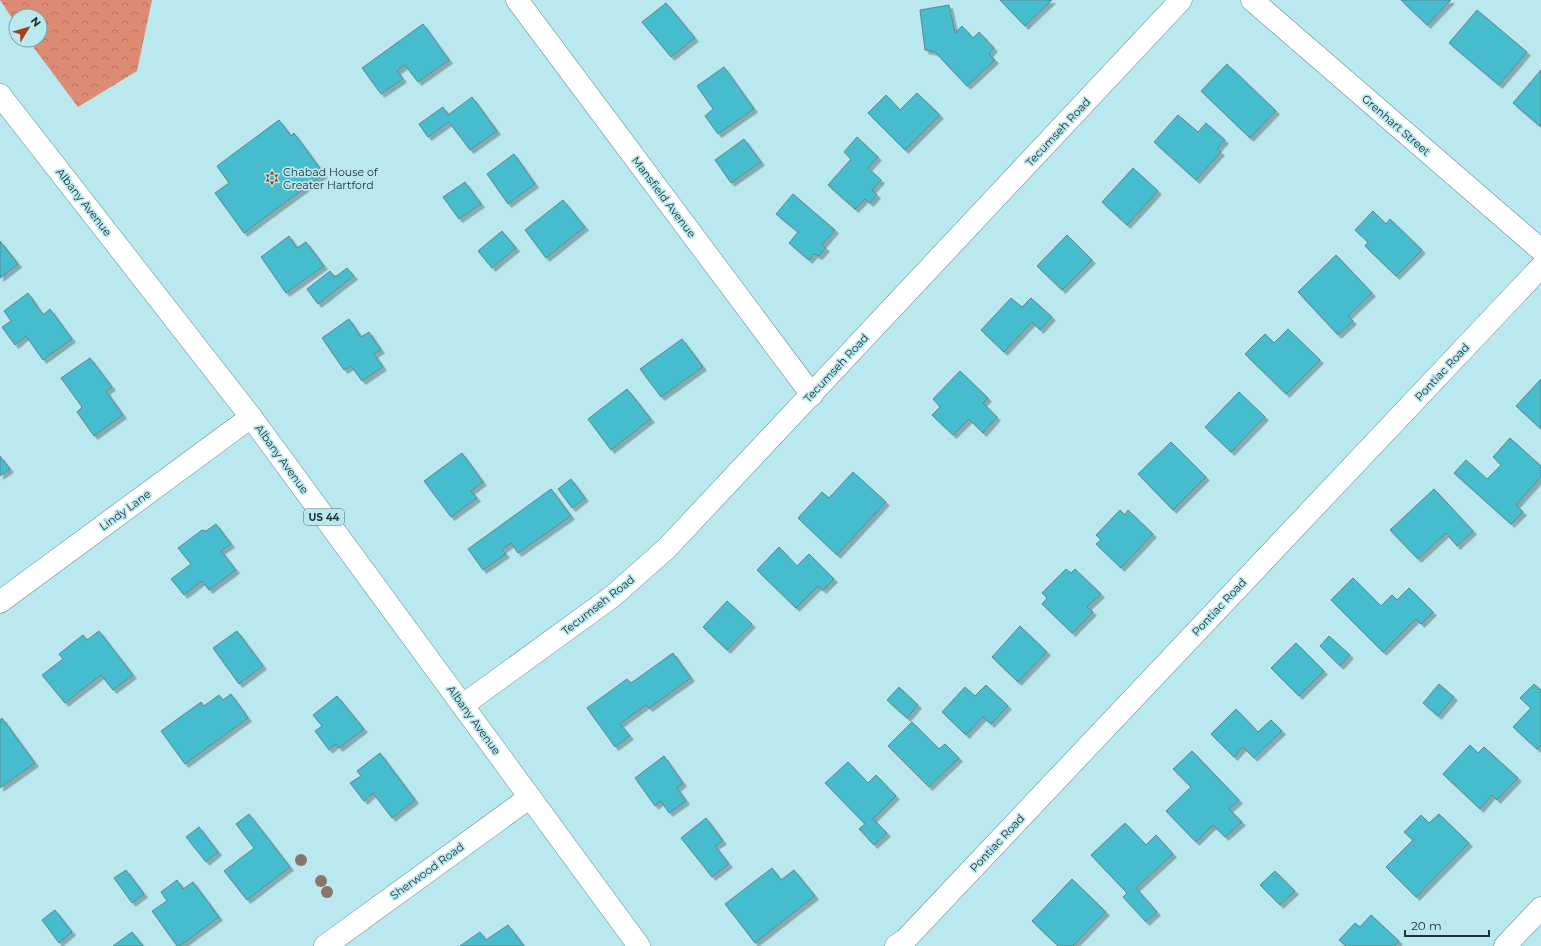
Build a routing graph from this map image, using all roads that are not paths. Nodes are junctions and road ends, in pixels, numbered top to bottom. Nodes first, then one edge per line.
1 (517, 0) edge
2 (1181, 0) edge
3 (1252, 0) edge
4 (0, 95) edge
5 (1541, 250) edge
6 (1541, 267) edge
7 (812, 395) junction
8 (251, 417) junction
9 (0, 602) edge
10 (463, 705) junction
11 (530, 797) junction
12 (1541, 908) edge
13 (325, 946) edge
14 (639, 946) edge
15 (896, 946) edge
16 (1505, 946) edge

1 - 7 main road, Mansfield Avenue
2 - 7 main road, Tecumseh Road
3 - 5 main road, Grenhart Street
4 - 8 main road, Albany Avenue / US 44
6 - 15 main road, Pontiac Road
7 - 10 main road, Tecumseh Road
8 - 9 main road, Lindy Lane
8 - 10 main road, Albany Avenue / US 44
10 - 11 main road, Albany Avenue / US 44
11 - 13 main road, Sherwood Road
11 - 14 main road, Albany Avenue / US 44
12 - 16 main road

